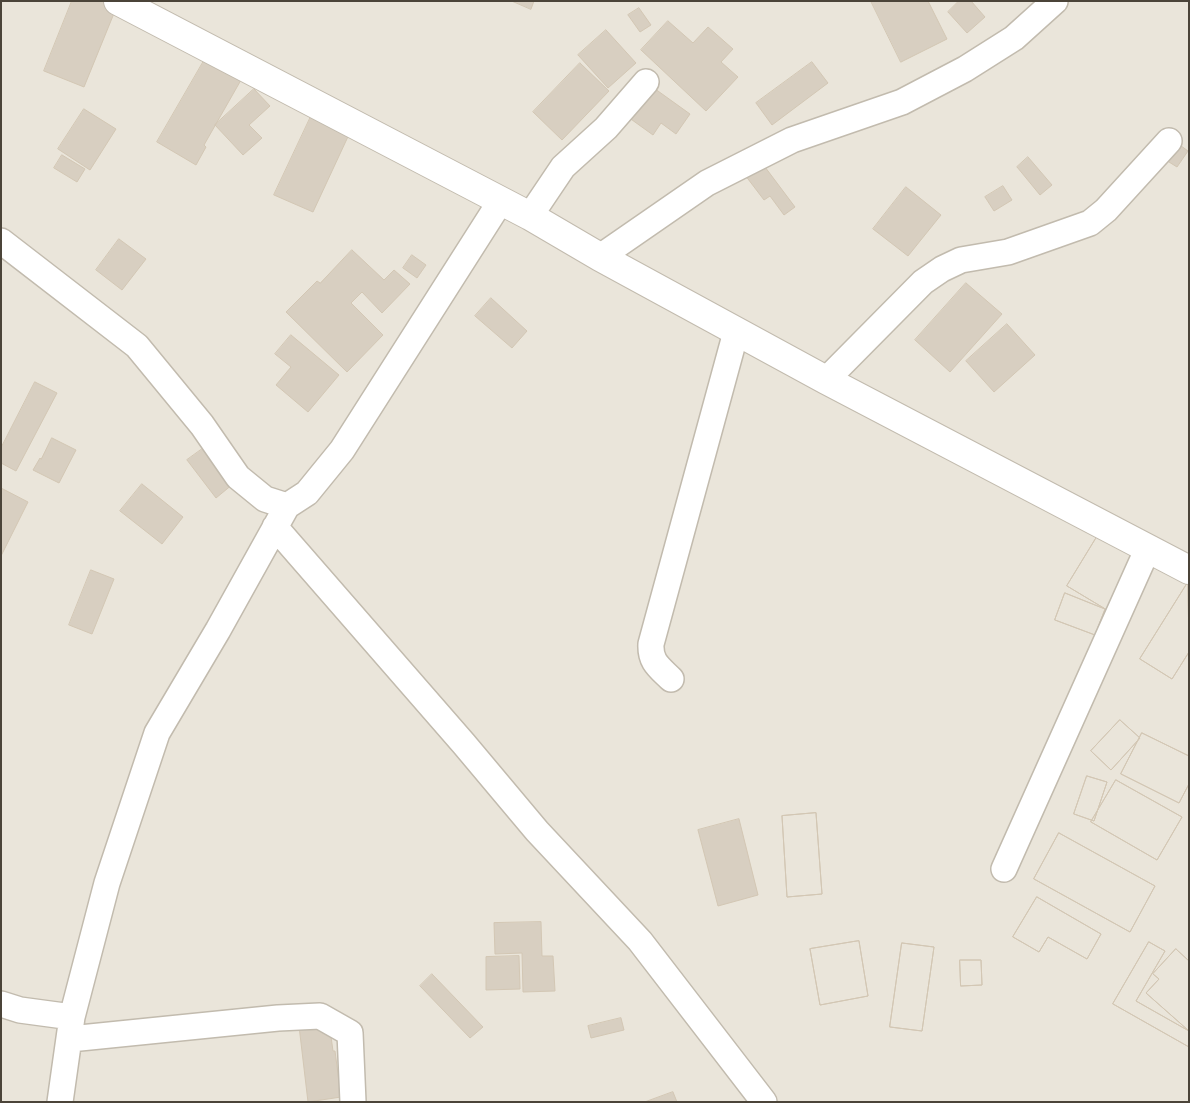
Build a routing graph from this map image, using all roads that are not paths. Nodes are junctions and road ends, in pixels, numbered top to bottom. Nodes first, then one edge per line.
1 (118, 1) edge
2 (1055, 1) edge
3 (646, 82) dead end
4 (1169, 141) dead end
5 (500, 202) junction
6 (530, 216) junction
7 (1, 241) edge
8 (600, 256) junction
9 (736, 332) junction
10 (826, 380) junction
11 (281, 517) junction
12 (1148, 548) junction
13 (1189, 570) edge
14 (671, 679) dead end
15 (1004, 869) dead end
16 (1, 1004) edge
17 (71, 1028) junction
18 (60, 1102) edge
19 (353, 1102) edge
20 (764, 1102) edge

1 - 5 street
2 - 8 street
3 - 6 street
4 - 10 street
5 - 6 street
5 - 11 street
6 - 8 street
7 - 11 street
8 - 9 street
9 - 10 street
9 - 14 street
10 - 12 street
11 - 17 street
11 - 20 street
12 - 13 street
12 - 15 street
16 - 17 street
17 - 18 street
17 - 19 street

